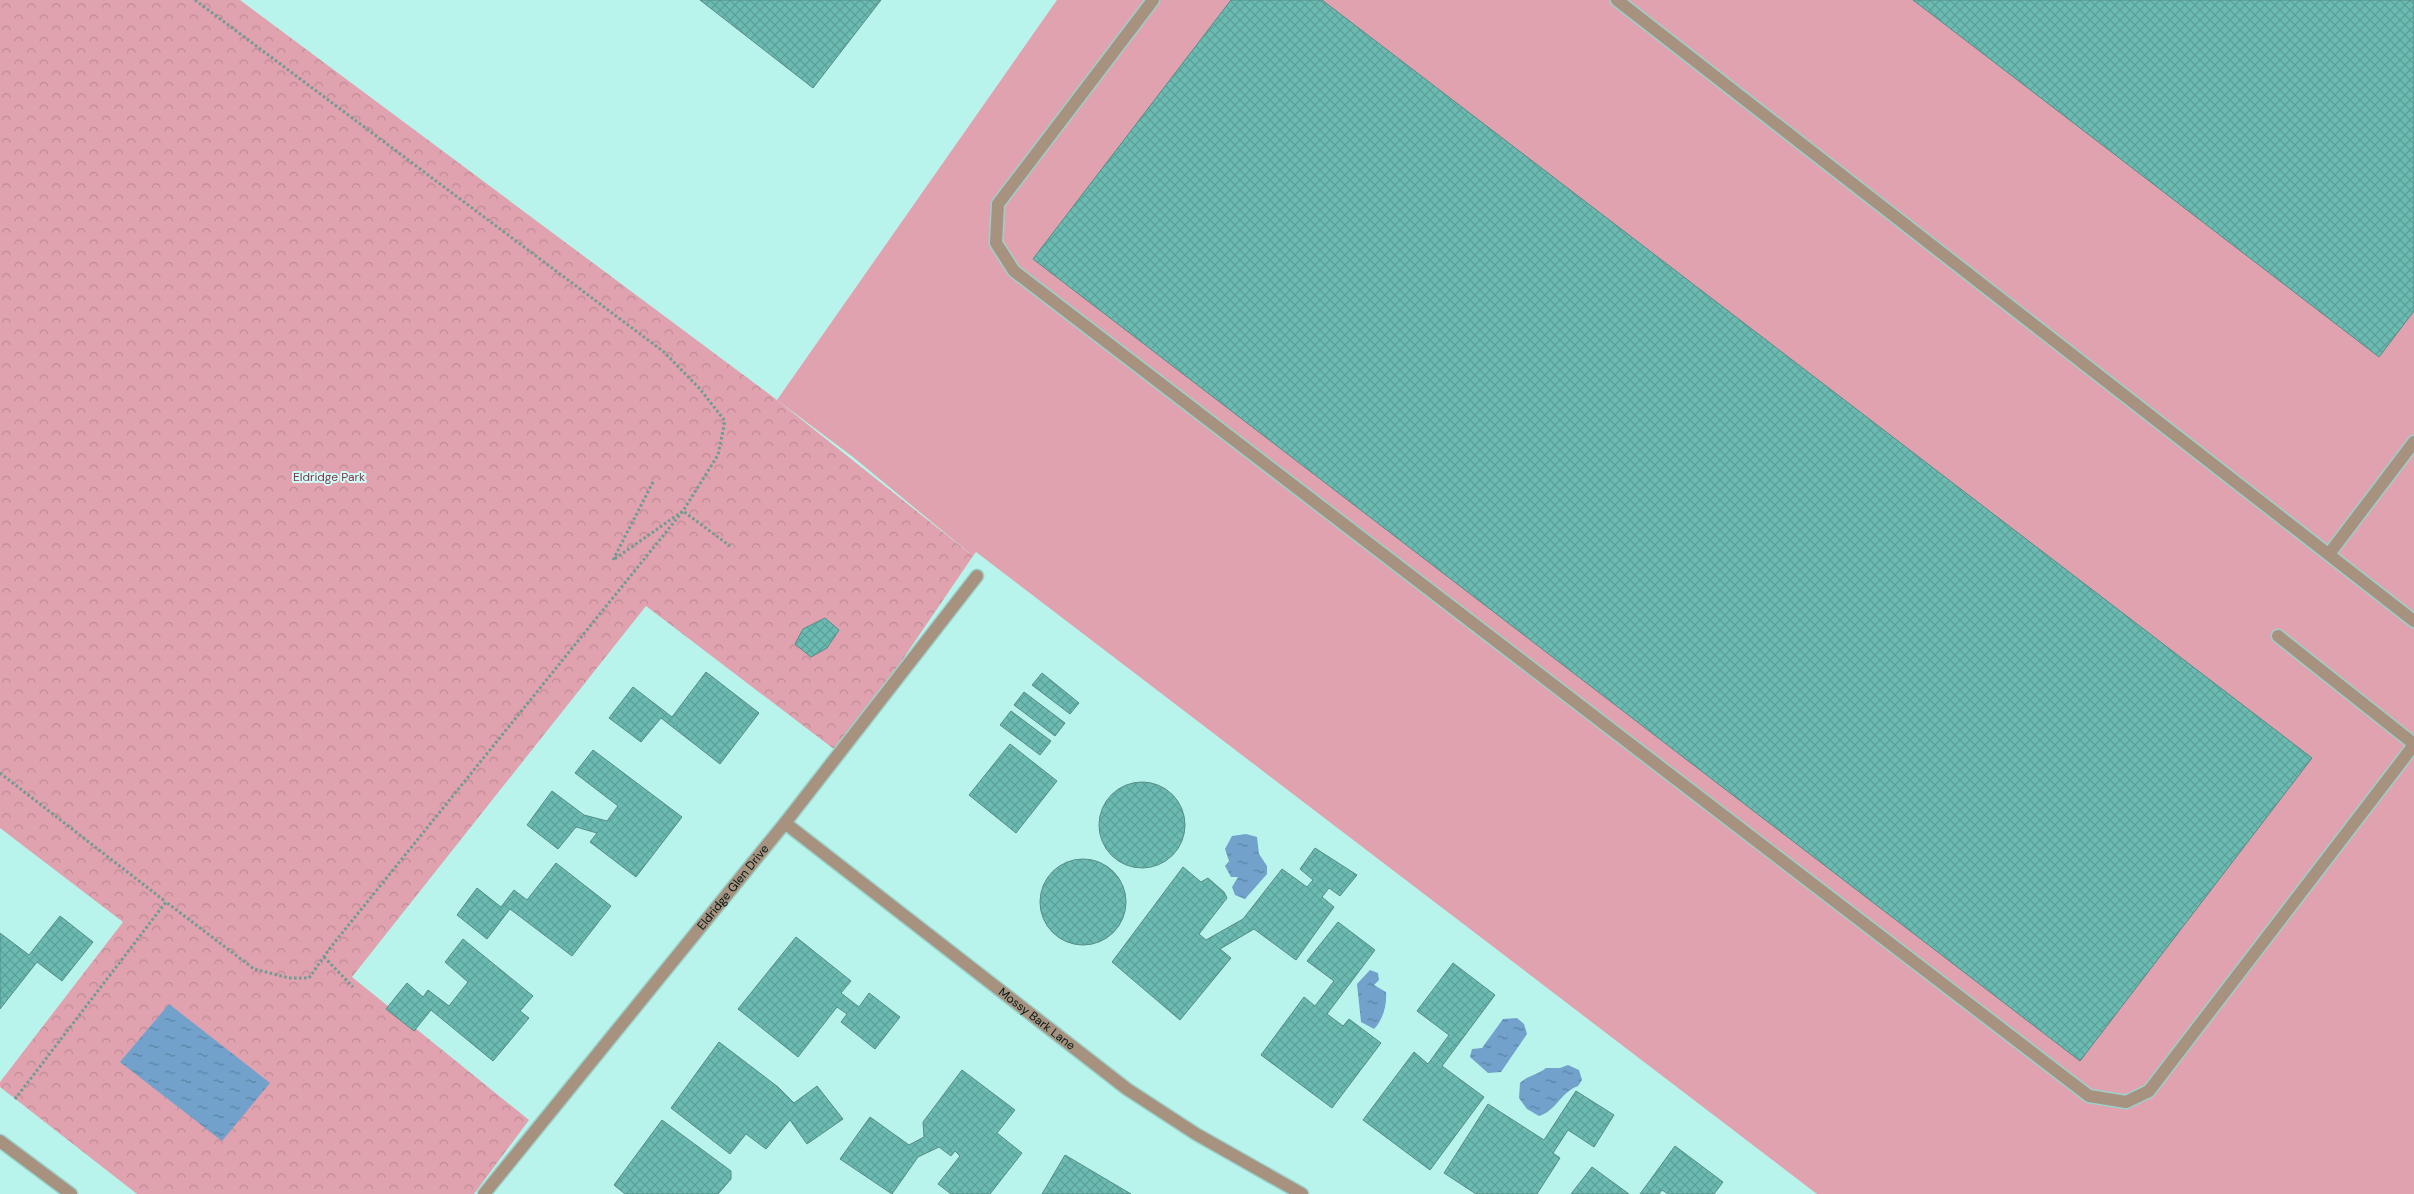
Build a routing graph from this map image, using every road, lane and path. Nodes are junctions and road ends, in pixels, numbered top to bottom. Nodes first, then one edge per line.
1 (195, 0) edge
2 (1153, 0) edge
3 (1617, 0) edge
4 (2414, 442) edge
5 (653, 482) dead end
6 (683, 511) junction
7 (730, 546) dead end
8 (2329, 554) junction
9 (977, 576) dead end
10 (2414, 621) edge
11 (2278, 636) dead end
12 (2414, 744) edge
13 (0, 774) edge
14 (785, 823) junction
15 (166, 902) junction
16 (324, 956) junction
17 (353, 987) dead end
18 (15, 1099) dead end
19 (0, 1141) edge
20 (71, 1194) edge
21 (484, 1194) edge
22 (1302, 1194) edge

1 - 6 path
2 - 12 street
3 - 8 street
4 - 8 street
5 - 6 path
6 - 7 path
6 - 16 path
8 - 10 street
9 - 14 street, Eldridge Glen Drive
11 - 12 street
13 - 15 path
14 - 21 street, Eldridge Glen Drive
14 - 22 street, Mossy Bark Lane
15 - 16 path
15 - 18 path
16 - 17 path
19 - 20 street

